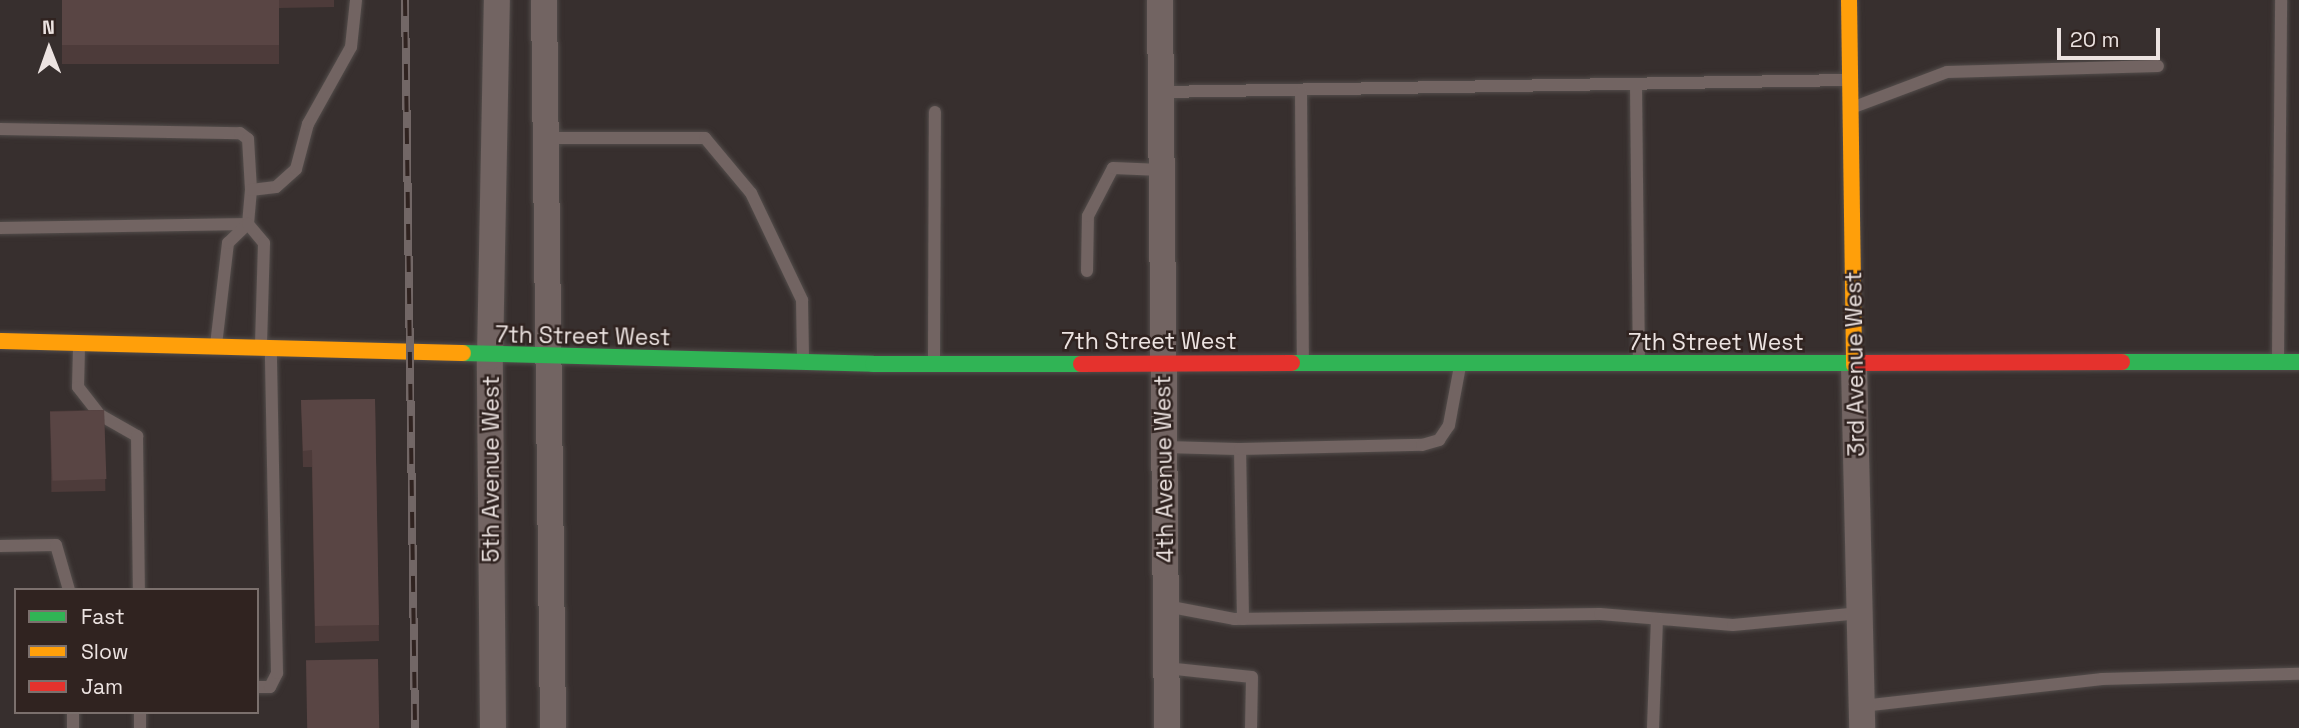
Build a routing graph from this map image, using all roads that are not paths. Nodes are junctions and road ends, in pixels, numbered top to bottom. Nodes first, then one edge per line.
1 (356, 0) edge
2 (497, 0) edge
3 (544, 0) edge
4 (1160, 0) edge
5 (1849, 0) edge
6 (2281, 0) edge
7 (2158, 66) dead end
8 (1850, 80) junction
9 (1636, 85) junction
10 (1161, 92) junction
11 (1301, 92) junction
12 (1850, 108) junction
13 (935, 112) dead end
14 (0, 129) edge
15 (546, 138) junction
16 (1161, 170) junction
17 (251, 190) junction
18 (248, 224) junction
19 (0, 228) edge
20 (1087, 271) dead end
21 (0, 341) edge
22 (79, 343) junction
23 (215, 348) junction
24 (266, 350) junction
25 (491, 357) junction
26 (549, 359) junction
27 (2278, 362) junction
28 (2299, 362) edge
29 (803, 363) junction
30 (933, 363) junction
31 (1162, 364) junction
32 (1303, 364) junction
33 (1461, 365) junction
34 (1639, 365) junction
35 (1854, 365) junction
36 (1163, 447) junction
37 (1240, 449) junction
38 (0, 546) edge
39 (68, 588) edge
40 (139, 588) edge
41 (1166, 606) junction
42 (1860, 613) junction
43 (1243, 619) junction
44 (1657, 619) junction
45 (1166, 668) junction
46 (2299, 674) edge
47 (259, 687) edge
48 (1862, 717) edge
49 (493, 728) edge
50 (553, 728) edge
51 (1167, 728) edge
52 (1251, 728) edge
53 (1653, 728) edge

1 - 17 lane
2 - 25 street, 5th Avenue West
3 - 15 street
4 - 10 street, 4th Avenue West
5 - 8 street, 3rd Avenue West
6 - 27 lane
7 - 12 lane
8 - 9 lane
8 - 12 street, 3rd Avenue West
9 - 11 lane
9 - 34 lane
10 - 11 lane
10 - 16 street, 4th Avenue West
11 - 32 lane
12 - 35 street, 3rd Avenue West
13 - 30 lane
14 - 17 lane
15 - 26 street
15 - 29 lane
16 - 20 lane
16 - 31 street, 4th Avenue West
17 - 18 lane
18 - 19 lane
18 - 23 lane
18 - 24 lane
21 - 22 street, 7th Street West
22 - 23 street, 7th Street West
22 - 40 lane
23 - 24 street, 7th Street West
24 - 25 street, 7th Street West
24 - 47 lane
25 - 26 street, 7th Street West
25 - 49 street, 5th Avenue West
26 - 29 street, 7th Street West
26 - 50 street
27 - 28 street, 7th Street West
27 - 35 street, 7th Street West
29 - 30 street, 7th Street West
30 - 31 street, 7th Street West
31 - 32 street, 7th Street West
31 - 36 street, 4th Avenue West
32 - 33 street, 7th Street West
33 - 34 street, 7th Street West
33 - 37 lane
34 - 35 street, 7th Street West
35 - 42 street, 3rd Avenue West
36 - 37 lane
36 - 41 street, 4th Avenue West
37 - 43 lane
38 - 39 lane
41 - 43 lane
41 - 45 street, 4th Avenue West
42 - 44 lane
42 - 48 street, 3rd Avenue West
43 - 44 lane
44 - 53 lane
45 - 51 street, 4th Avenue West
45 - 52 lane
46 - 48 lane

